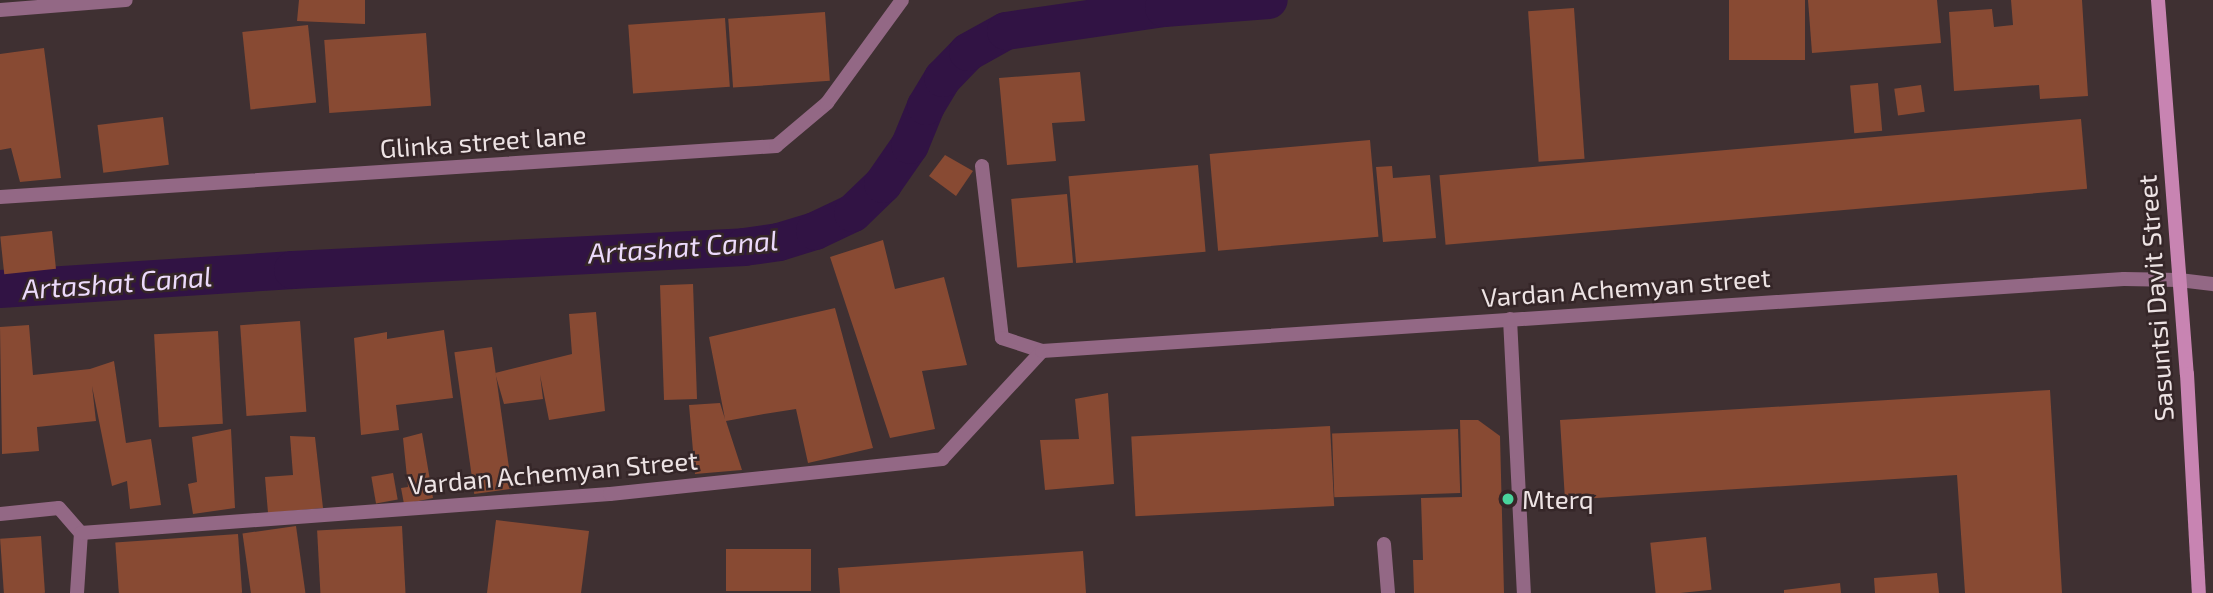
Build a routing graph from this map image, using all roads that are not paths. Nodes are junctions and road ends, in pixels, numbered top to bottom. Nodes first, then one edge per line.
1 (126, 0) edge
2 (902, 0) edge
3 (2158, 0) edge
4 (0, 10) edge
5 (982, 166) dead end
6 (0, 197) edge
7 (2179, 280) junction
8 (2213, 284) edge
9 (1510, 319) junction
10 (1042, 351) junction
11 (0, 514) edge
12 (81, 533) junction
13 (1384, 544) dead end
14 (77, 593) edge
15 (1388, 593) edge
16 (1524, 593) edge
17 (2199, 593) edge

1 - 4 street
2 - 6 street, Glinka street lane
3 - 7 main road, Sasuntsi Davit Street
5 - 10 street
7 - 8 street, Vardan Achemyan street
7 - 9 street, Vardan Achemyan street
7 - 17 main road, Sasuntsi Davit Street
9 - 10 street, Vardan Achemyan street
9 - 16 street
10 - 12 street, Vardan Achemyan Street
11 - 12 street
12 - 14 street
13 - 15 street

